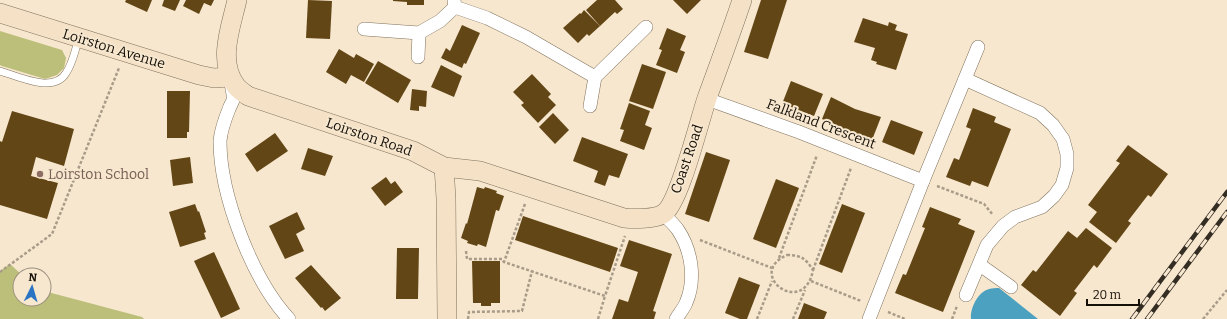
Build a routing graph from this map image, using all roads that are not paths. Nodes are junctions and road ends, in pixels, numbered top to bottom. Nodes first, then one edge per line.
1 (237, 0) edge
2 (742, 0) edge
3 (454, 3) edge
4 (0, 13) edge
5 (646, 28) dead end
6 (364, 29) dead end
7 (419, 33) junction
8 (79, 38) junction
9 (978, 47) dead end
10 (418, 57) dead end
11 (0, 71) edge
12 (230, 77) junction
13 (595, 77) junction
14 (965, 79) junction
15 (707, 99) junction
16 (590, 106) dead end
17 (444, 166) junction
18 (923, 181) junction
19 (663, 214) junction
20 (980, 265) junction
21 (1011, 287) dead end
22 (966, 295) dead end
23 (289, 319) edge
24 (447, 319) edge
25 (676, 319) edge
26 (869, 319) edge

1 - 12 street, Loirston Road
2 - 15 street, Coast Road
3 - 7 street
3 - 13 street
4 - 8 street, Loirston Avenue
5 - 13 street
6 - 7 street
7 - 10 street
8 - 11 lane
8 - 12 street, Loirston Avenue
9 - 14 street
12 - 17 street, Loirston Road
12 - 23 street
13 - 16 street
14 - 18 street
14 - 20 street
15 - 18 street, Falkland Crescent
15 - 19 street, Coast Road
17 - 19 street
17 - 24 street
18 - 26 street
19 - 25 street
20 - 21 street
20 - 22 street

